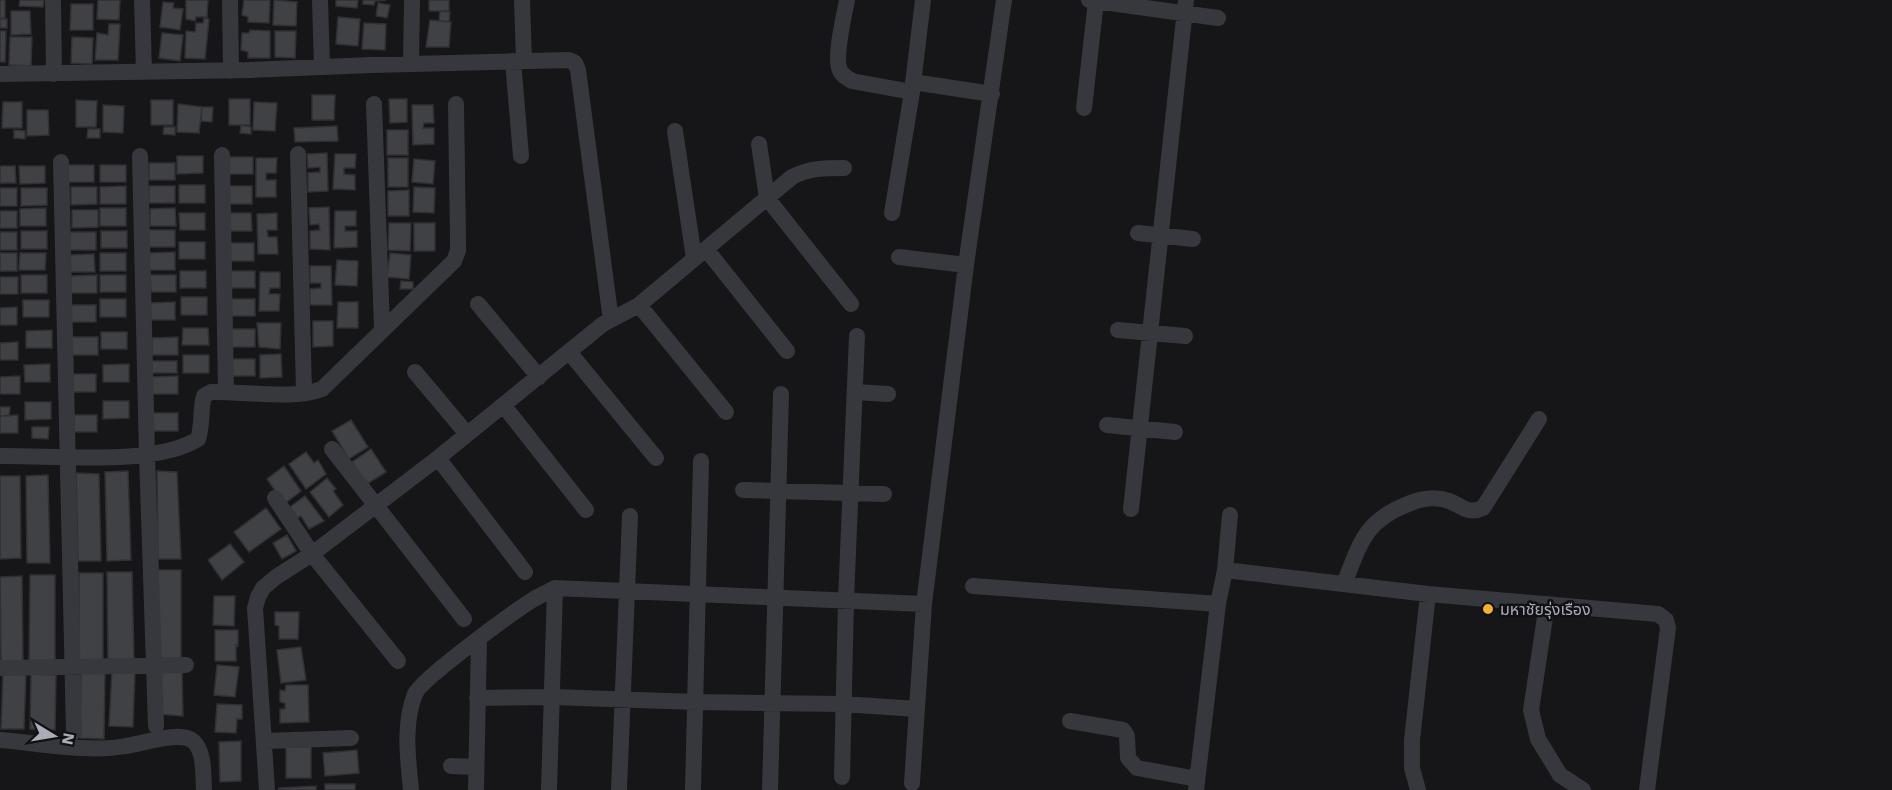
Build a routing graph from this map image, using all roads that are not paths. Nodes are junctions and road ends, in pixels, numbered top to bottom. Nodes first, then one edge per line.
1 (53, 0) edge
2 (142, 0) edge
3 (230, 0) edge
4 (320, 0) edge
5 (412, 0) edge
6 (522, 0) edge
7 (847, 0) edge
8 (923, 0) edge
9 (1004, 0) edge
10 (1093, 1) edge
11 (1114, 2) edge
12 (1185, 6) edge
13 (1218, 18) dead end
14 (518, 61) junction
15 (411, 64) junction
16 (322, 67) junction
17 (231, 71) junction
18 (144, 72) junction
19 (54, 74) junction
20 (0, 75) edge
21 (913, 87) junction
22 (992, 94) junction
23 (374, 104) dead end
24 (456, 104) dead end
25 (1084, 108) dead end
26 (675, 131) dead end
27 (759, 144) dead end
28 (298, 154) dead end
29 (222, 155) dead end
30 (140, 156) dead end
31 (521, 156) dead end
32 (61, 162) dead end
33 (844, 168) dead end
34 (767, 198) junction
35 (892, 213) dead end
36 (1138, 233) dead end
37 (1161, 235) junction
38 (1193, 239) dead end
39 (700, 253) junction
40 (899, 257) dead end
41 (966, 265) junction
42 (478, 304) dead end
43 (851, 304) dead end
44 (639, 305) junction
45 (612, 318) junction
46 (382, 328) junction
47 (1118, 330) dead end
48 (1150, 333) junction
49 (857, 336) dead end
50 (1185, 336) dead end
51 (787, 351) dead end
52 (570, 353) junction
53 (415, 372) dead end
54 (539, 377) junction
55 (226, 392) junction
56 (855, 392) junction
57 (304, 393) junction
58 (781, 394) dead end
59 (888, 394) dead end
60 (504, 406) junction
61 (726, 412) dead end
62 (1539, 419) dead end
63 (1107, 425) dead end
64 (1140, 428) junction
65 (1175, 432) dead end
66 (466, 434) junction
67 (332, 449) dead end
68 (147, 455) junction
69 (0, 456) edge
70 (68, 458) junction
71 (438, 458) junction
72 (656, 458) dead end
73 (702, 461) dead end
74 (743, 490) dead end
75 (777, 492) junction
76 (850, 493) junction
77 (884, 494) dead end
78 (275, 498) dead end
79 (375, 505) junction
80 (1131, 509) dead end
81 (586, 510) dead end
82 (1230, 515) dead end
83 (630, 516) dead end
84 (312, 554) junction
85 (1225, 570) junction
86 (525, 572) dead end
87 (1344, 584) junction
88 (973, 586) dead end
89 (555, 588) junction
90 (627, 591) junction
91 (698, 594) junction
92 (1428, 594) junction
93 (774, 597) junction
94 (846, 600) junction
95 (924, 604) junction
96 (1218, 604) junction
97 (1547, 604) junction
98 (464, 620) dead end
99 (479, 639) junction
100 (398, 661) dead end
101 (155, 665) junction
102 (186, 665) dead end
103 (74, 668) junction
104 (0, 669) edge
105 (553, 697) junction
106 (477, 698) junction
107 (622, 700) junction
108 (695, 702) junction
109 (772, 704) junction
110 (843, 704) junction
111 (916, 709) junction
112 (1070, 721) dead end
113 (156, 726) dead end
114 (74, 732) dead end
115 (351, 738) dead end
116 (0, 740) edge
117 (265, 741) junction
118 (451, 765) dead end
119 (476, 767) junction
120 (842, 777) dead end
121 (912, 783) dead end
122 (1197, 785) edge
123 (204, 790) edge
124 (267, 790) edge
125 (411, 790) edge
126 (476, 790) edge
127 (549, 790) edge
128 (619, 790) edge
129 (693, 790) edge
130 (770, 790) edge
131 (1418, 790) edge
132 (1583, 790) edge
133 (1647, 790) edge

1 - 19 street
2 - 18 street
3 - 17 street
4 - 16 street
5 - 15 street
6 - 14 street
7 - 21 street
8 - 21 street
9 - 22 street
10 - 11 street
10 - 25 street
11 - 12 street
12 - 13 street
12 - 37 street
14 - 15 street
14 - 31 street
14 - 45 street
15 - 16 street
16 - 17 street
17 - 18 street
18 - 19 street
19 - 20 street
21 - 22 street
21 - 35 street
22 - 41 street
23 - 46 street
24 - 46 street
26 - 39 street
27 - 34 street
28 - 57 street
29 - 55 street
30 - 68 street
32 - 70 street
33 - 34 street
34 - 39 street
34 - 43 street
36 - 37 street
37 - 38 street
37 - 48 street
39 - 44 street
39 - 51 street
40 - 41 street
41 - 95 street
42 - 54 street
44 - 45 street
44 - 61 street
45 - 52 street
46 - 57 street
47 - 48 street
48 - 50 street
48 - 64 street
49 - 56 street
52 - 54 street
52 - 72 street
53 - 66 street
54 - 60 street
55 - 57 street
55 - 68 street
56 - 59 street
56 - 76 street
58 - 75 street
60 - 66 street
60 - 81 street
62 - 87 street
63 - 64 street
64 - 65 street
64 - 80 street
66 - 71 street
67 - 79 street
68 - 70 street
68 - 101 street
69 - 70 street
70 - 103 street
71 - 79 street
71 - 86 street
73 - 91 street
74 - 75 street
75 - 76 street
75 - 93 street
76 - 77 street
76 - 94 street
78 - 84 street
79 - 84 street
79 - 98 street
82 - 85 street
83 - 90 street
84 - 100 street
84 - 117 street
85 - 87 street
85 - 96 street
87 - 92 street
88 - 96 street
89 - 90 street
89 - 99 street
89 - 105 street
90 - 91 street
90 - 107 street
91 - 93 street
91 - 108 street
92 - 97 street
92 - 131 street
93 - 94 street
93 - 109 street
94 - 95 street
94 - 110 street
95 - 111 street
96 - 122 street
97 - 132 street
97 - 133 street
99 - 106 street
99 - 125 street
101 - 102 street
101 - 103 street
101 - 113 street
103 - 104 street
103 - 114 street
105 - 106 street
105 - 107 street
105 - 127 street
106 - 119 street
107 - 108 street
107 - 128 street
108 - 109 street
108 - 129 street
109 - 110 street
109 - 130 street
110 - 111 street
110 - 120 street
111 - 121 street
112 - 122 street
115 - 117 street
116 - 123 street
117 - 124 street
118 - 119 street
119 - 126 street

